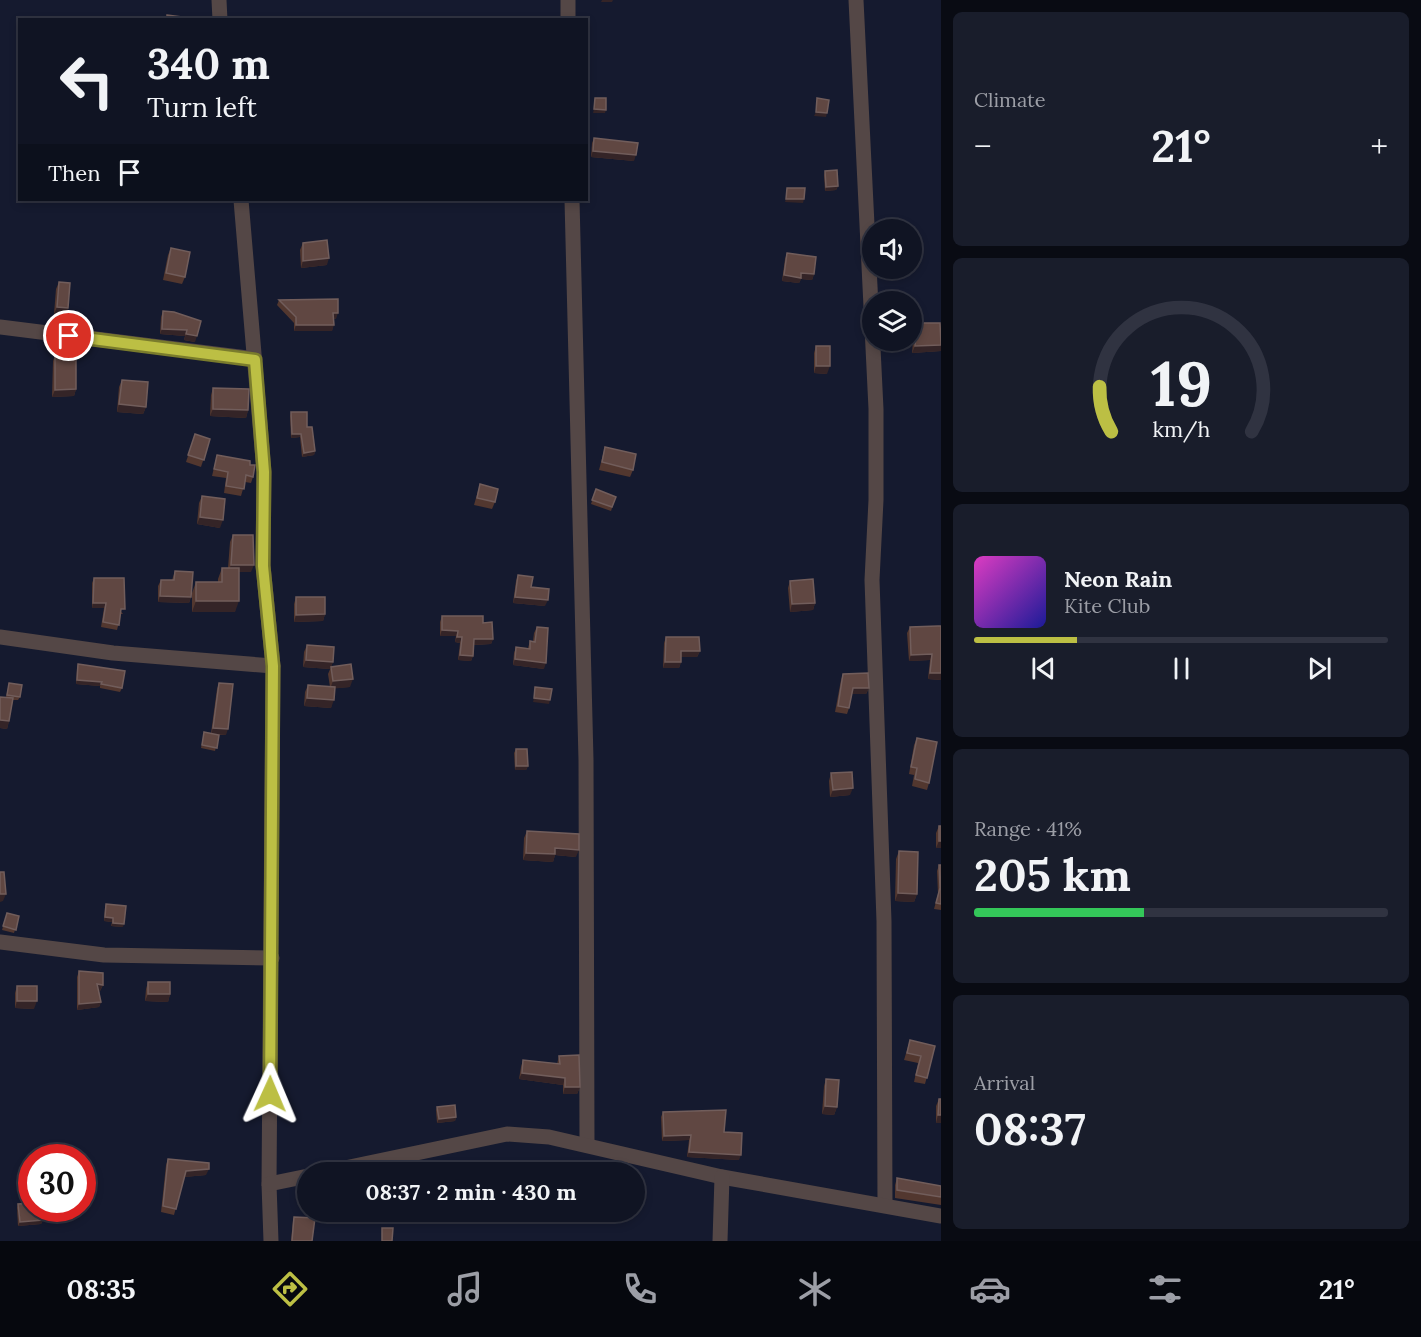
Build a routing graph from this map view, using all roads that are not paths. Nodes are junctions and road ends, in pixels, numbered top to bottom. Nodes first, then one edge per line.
1 (219, 0) edge
2 (568, 0) edge
3 (856, 0) edge
4 (220, 18) edge
5 (568, 18) edge
6 (241, 201) edge
7 (572, 201) edge
8 (0, 327) edge
9 (255, 360) junction
10 (0, 637) edge
11 (273, 666) junction
12 (0, 942) edge
13 (272, 958) junction
14 (587, 1145) junction
15 (373, 1162) edge
16 (722, 1177) junction
17 (297, 1178) edge
18 (269, 1184) junction
19 (885, 1204) junction
20 (941, 1216) edge
21 (270, 1241) edge
22 (720, 1241) edge

1 - 4 street
2 - 5 street
3 - 19 street
6 - 9 street
7 - 14 street
8 - 9 street
9 - 11 street
10 - 11 street
11 - 13 street
12 - 13 street
13 - 18 street
14 - 15 street
14 - 16 street
16 - 19 street
16 - 22 street
17 - 18 street
18 - 21 street
19 - 20 street

